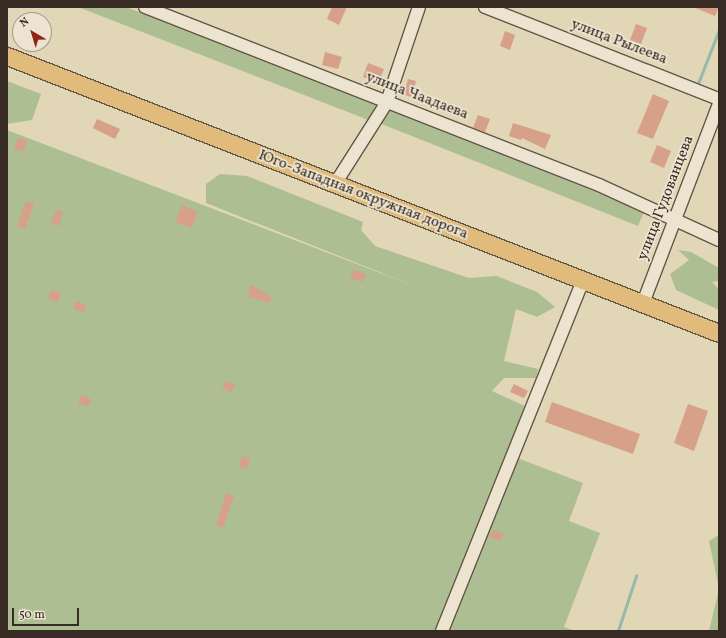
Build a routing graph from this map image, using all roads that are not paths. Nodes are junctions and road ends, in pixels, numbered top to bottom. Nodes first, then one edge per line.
1 (145, 7) edge
2 (419, 7) edge
3 (485, 7) edge
4 (7, 56) edge
5 (719, 99) edge
6 (387, 102) junction
7 (719, 104) edge
8 (335, 184) junction
9 (674, 222) junction
10 (719, 240) edge
11 (583, 280) junction
12 (643, 303) junction
13 (719, 333) edge
14 (442, 631) edge

1 - 6 street, улица Чаадаева
2 - 6 street
3 - 5 street, улица Рылеева
4 - 8 highway, Юго-Западная окружная дорога
6 - 8 street
6 - 9 street, улица Чаадаева
7 - 9 street, улица Гудованцева
8 - 11 highway, Юго-Западная окружная дорога
9 - 10 street, улица Чаадаева
9 - 12 street, улица Гудованцева
11 - 12 highway, Юго-Западная окружная дорога
11 - 14 street
12 - 13 highway, Юго-Западная окружная дорога

